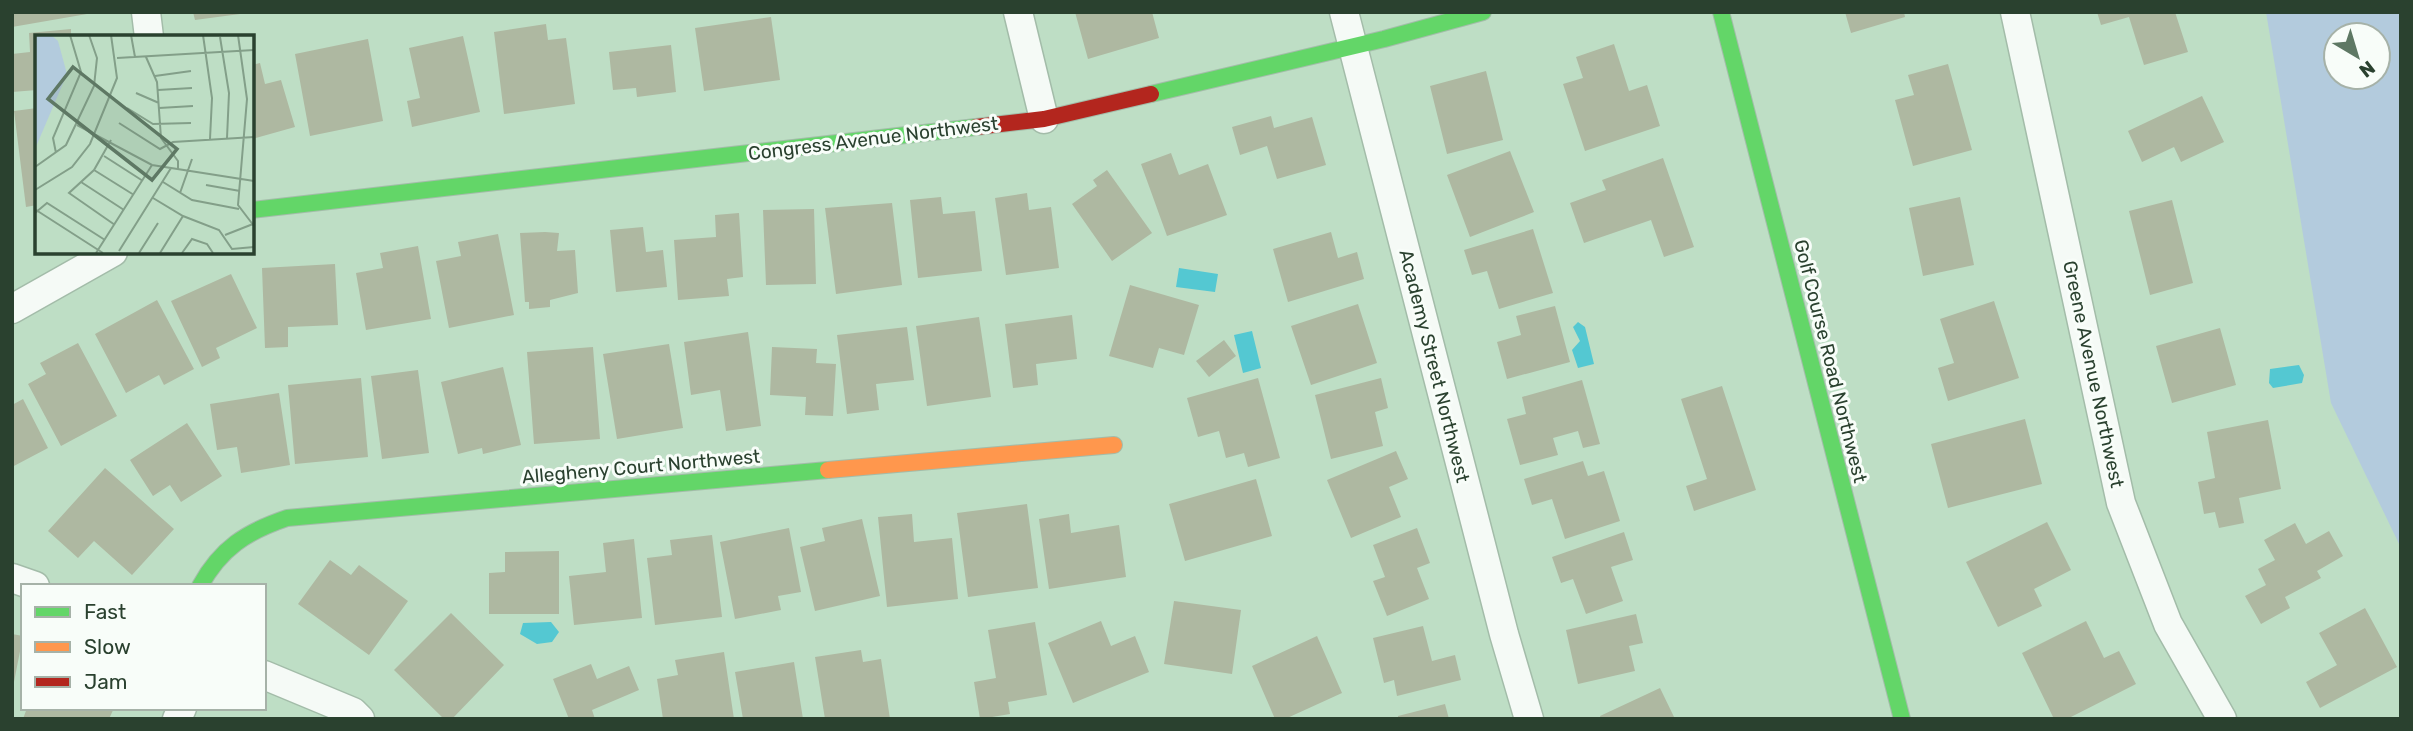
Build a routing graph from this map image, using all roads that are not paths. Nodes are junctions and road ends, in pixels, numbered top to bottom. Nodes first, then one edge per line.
1 (146, 12) edge
2 (1018, 12) edge
3 (1344, 12) edge
4 (1483, 12) edge
5 (1721, 12) edge
6 (2015, 12) edge
7 (149, 35) edge
8 (1354, 46) junction
9 (1044, 119) junction
10 (254, 210) edge
11 (109, 254) edge
12 (12, 309) edge
13 (1114, 444) dead end
14 (12, 578) edge
15 (29, 584) edge
16 (201, 584) edge
17 (266, 676) edge
18 (360, 719) edge
19 (1529, 719) edge
20 (1902, 719) edge
21 (2222, 719) edge

1 - 7 street
2 - 9 street
3 - 8 street, Academy Street Northwest
4 - 8 street, Congress Avenue Northwest
5 - 20 street, Golf Course Road Northwest
6 - 21 street, Greene Avenue Northwest
8 - 9 street, Congress Avenue Northwest
8 - 19 street, Academy Street Northwest
9 - 10 street, Congress Avenue Northwest
11 - 12 street
13 - 16 street, Allegheny Court Northwest
14 - 15 street
17 - 18 street

